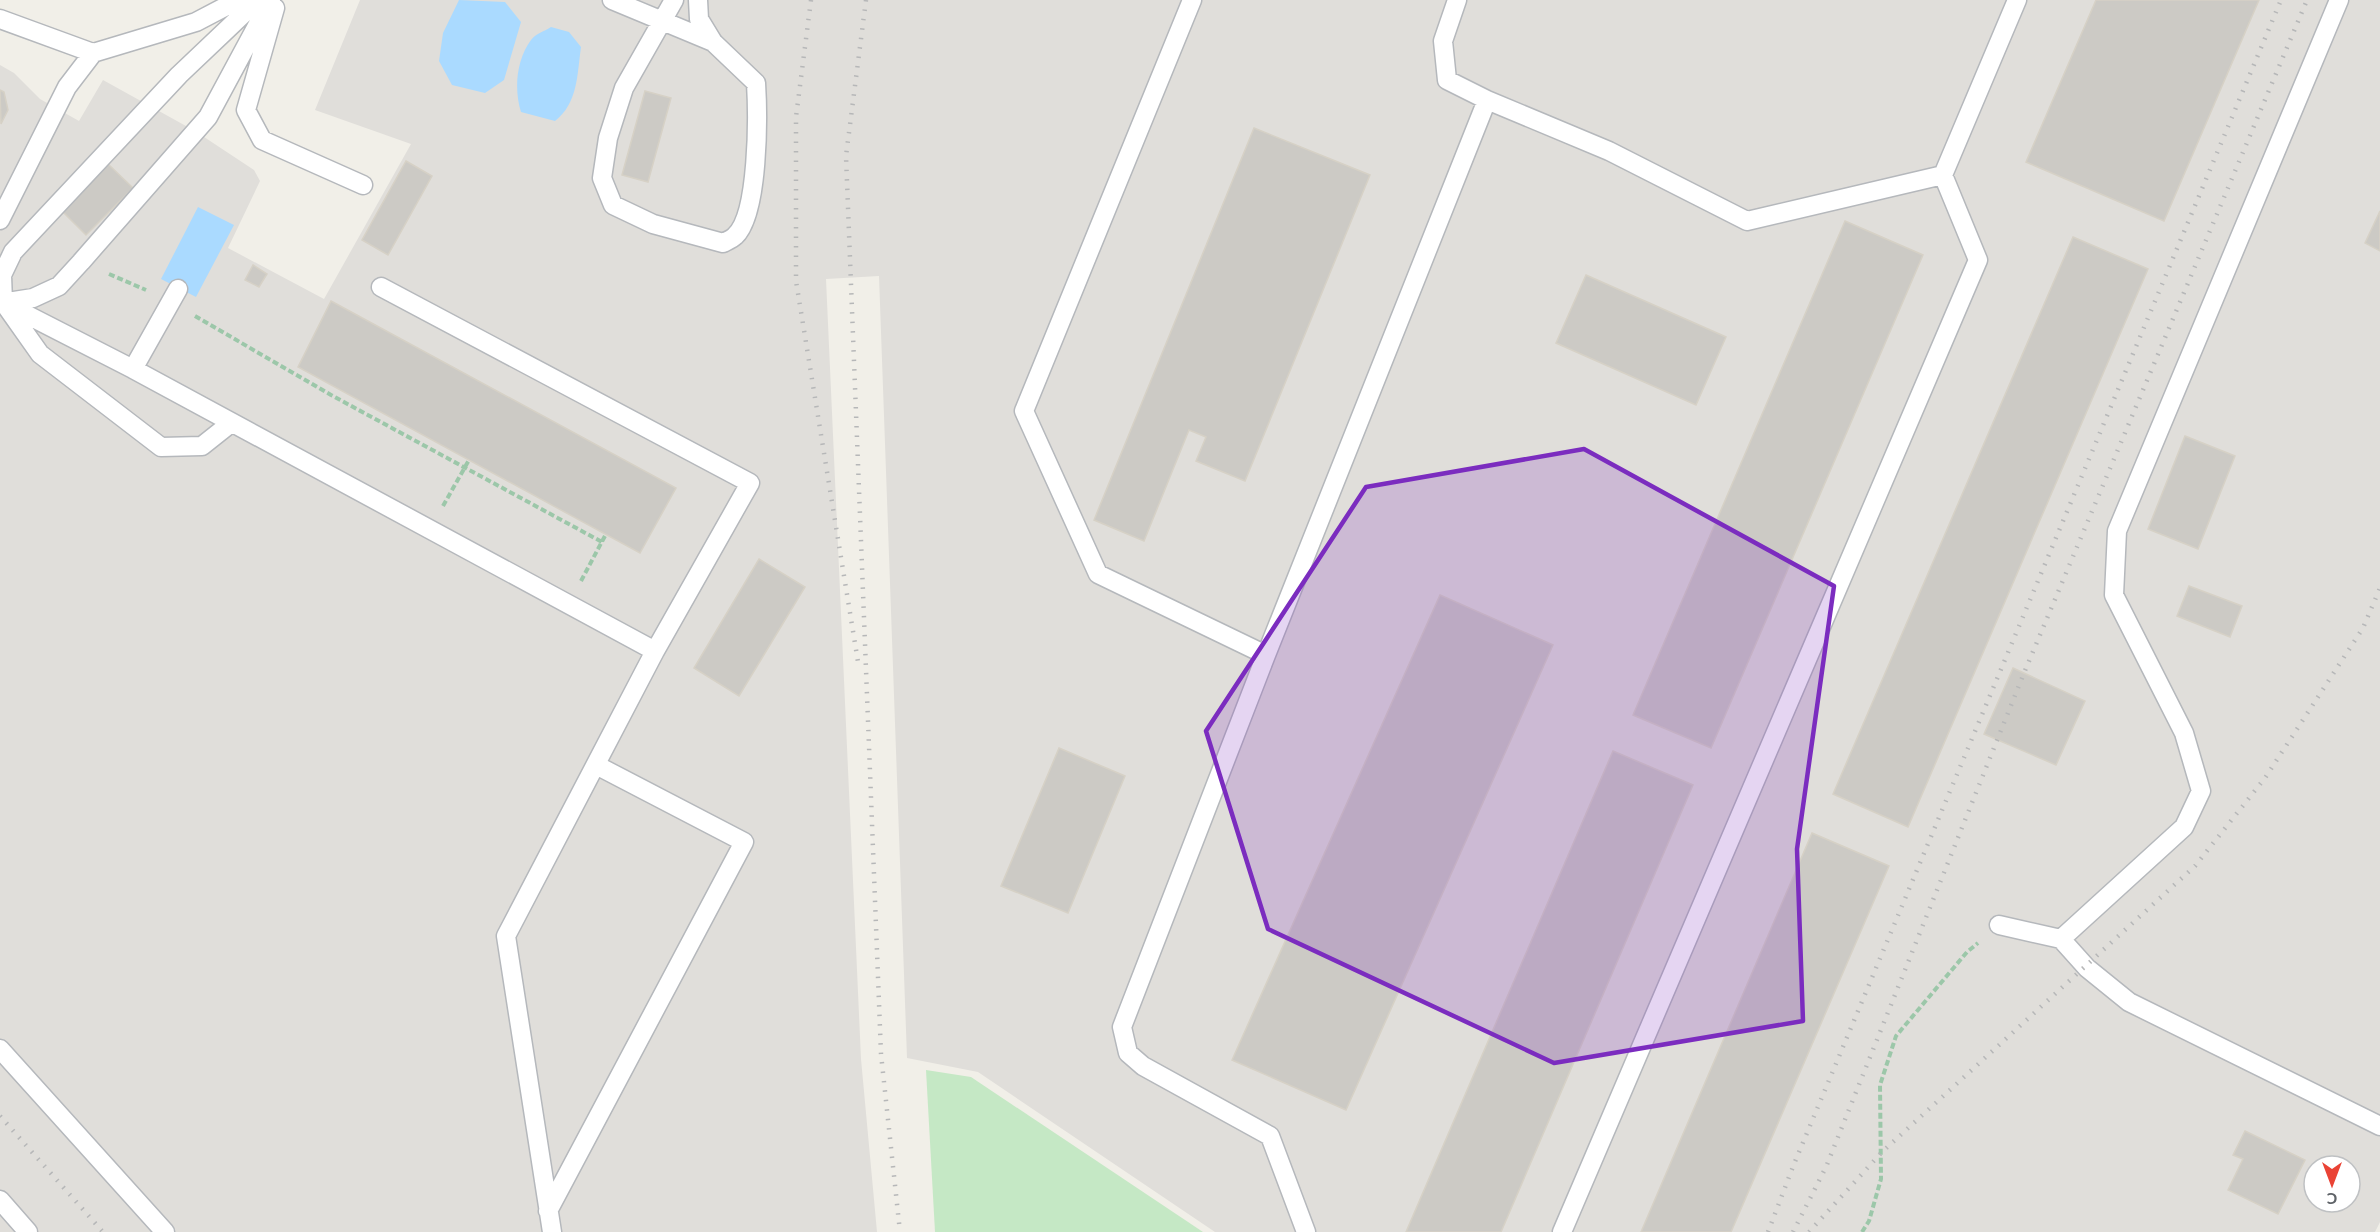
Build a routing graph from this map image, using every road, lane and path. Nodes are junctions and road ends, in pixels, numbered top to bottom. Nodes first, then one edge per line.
1 (238, 0) edge
2 (258, 0) edge
3 (271, 0) edge
4 (277, 0) edge
5 (612, 0) edge
6 (674, 0) edge
7 (698, 0) edge
8 (1192, 0) edge
9 (1457, 0) edge
10 (2017, 0) edge
11 (2339, 0) edge
12 (0, 19) edge
13 (661, 21) junction
14 (713, 42) junction
15 (93, 52) junction
16 (1487, 100) junction
17 (1943, 175) junction
18 (363, 185) dead end
19 (0, 220) edge
20 (81, 262) junction
21 (381, 287) dead end
22 (174, 295) junction
23 (1, 301) edge
24 (133, 369) junction
25 (231, 423) junction
26 (469, 460) dead end
27 (464, 468) junction
28 (429, 531) junction
29 (606, 534) dead end
30 (602, 543) junction
31 (569, 605) junction
32 (655, 651) junction
33 (1266, 655) junction
34 (596, 765) junction
35 (2000, 925) joint
36 (2061, 939) junction
37 (0, 1049) edge
38 (2380, 1126) edge
39 (0, 1200) edge
40 (548, 1211) junction
41 (28, 1232) edge
42 (165, 1232) edge
43 (552, 1232) edge
44 (1306, 1232) edge
45 (1562, 1232) edge
46 (1862, 1232) edge

1 - 15 lane
2 - 23 lane
3 - 20 lane
4 - 18 lane
5 - 13 lane
6 - 13 lane
7 - 14 lane
8 - 33 lane
9 - 16 lane
10 - 17 lane
11 - 36 lane
12 - 15 lane
13 - 14 lane
13 - 14 lane
15 - 19 lane
16 - 17 lane
16 - 33 lane
17 - 45 lane
20 - 22 path
20 - 23 lane
21 - 32 lane
22 - 24 lane
22 - 27 path
23 - 24 lane
23 - 25 lane
24 - 25 lane
25 - 28 lane
26 - 27 path
27 - 28 path
27 - 30 path
28 - 31 lane
29 - 30 path
30 - 31 path
31 - 32 lane
32 - 34 lane
33 - 44 lane
34 - 40 lane
34 - 40 lane
35 - 36 lane
35 - 46 path
36 - 38 lane
37 - 42 lane
39 - 41 lane
40 - 43 lane

